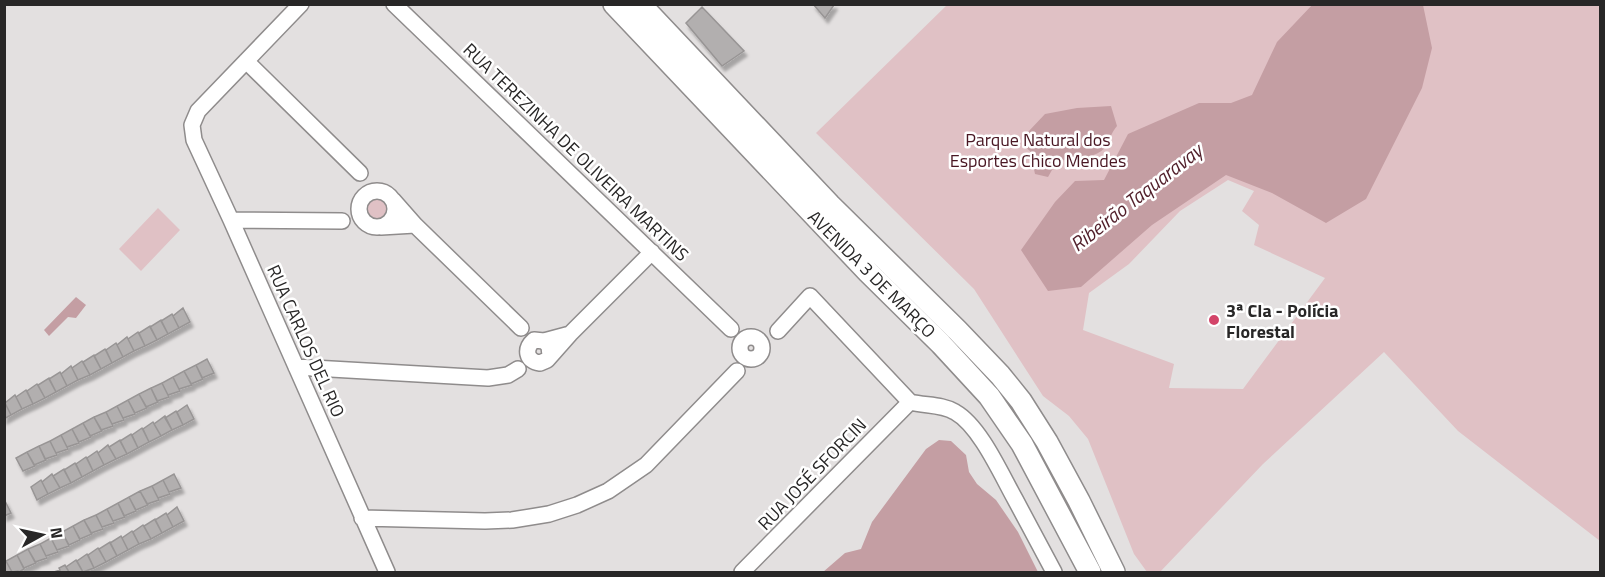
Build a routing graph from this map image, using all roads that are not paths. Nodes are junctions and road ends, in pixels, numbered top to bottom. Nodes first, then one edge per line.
1 (301, 4) edge
2 (394, 4) edge
3 (614, 4) edge
4 (640, 4) edge
5 (246, 61) junction
6 (360, 174) junction
7 (389, 196) junction
8 (361, 202) junction
9 (231, 220) junction
10 (342, 221) junction
11 (415, 225) junction
12 (375, 226) junction
13 (652, 252) junction
14 (570, 334) junction
15 (535, 344) junction
16 (750, 347) junction
17 (545, 360) junction
18 (296, 367) junction
19 (518, 369) junction
20 (910, 402) junction
21 (362, 518) junction
22 (387, 573) edge
23 (742, 573) edge
24 (1054, 573) edge
25 (1090, 573) edge
26 (1114, 573) edge

1 - 5 street
2 - 13 street, RUA TEREZINHA DE OLIVEIRA MARTINS
3 - 25 main road, AVENIDA 3 DE MARÇO
4 - 26 main road, AVENIDA 3 DE MARÇO
5 - 6 street
5 - 9 street, RUA CARLOS DEL RIO
6 - 7 street
6 - 8 street
7 - 8 street
7 - 11 street
7 - 12 street
8 - 10 street
8 - 12 street
9 - 10 street
9 - 18 street, RUA CARLOS DEL RIO
10 - 12 street
11 - 12 street
11 - 15 street
13 - 14 street
13 - 16 street, RUA TEREZINHA DE OLIVEIRA MARTINS
14 - 15 street
14 - 17 street
15 - 17 street
15 - 17 street
15 - 19 street
16 - 20 street
16 - 21 street
17 - 19 street
18 - 19 street
18 - 21 street, RUA CARLOS DEL RIO
20 - 23 street, RUA JOSÉ SFORCIN
20 - 24 street
21 - 22 street, RUA CARLOS DEL RIO

